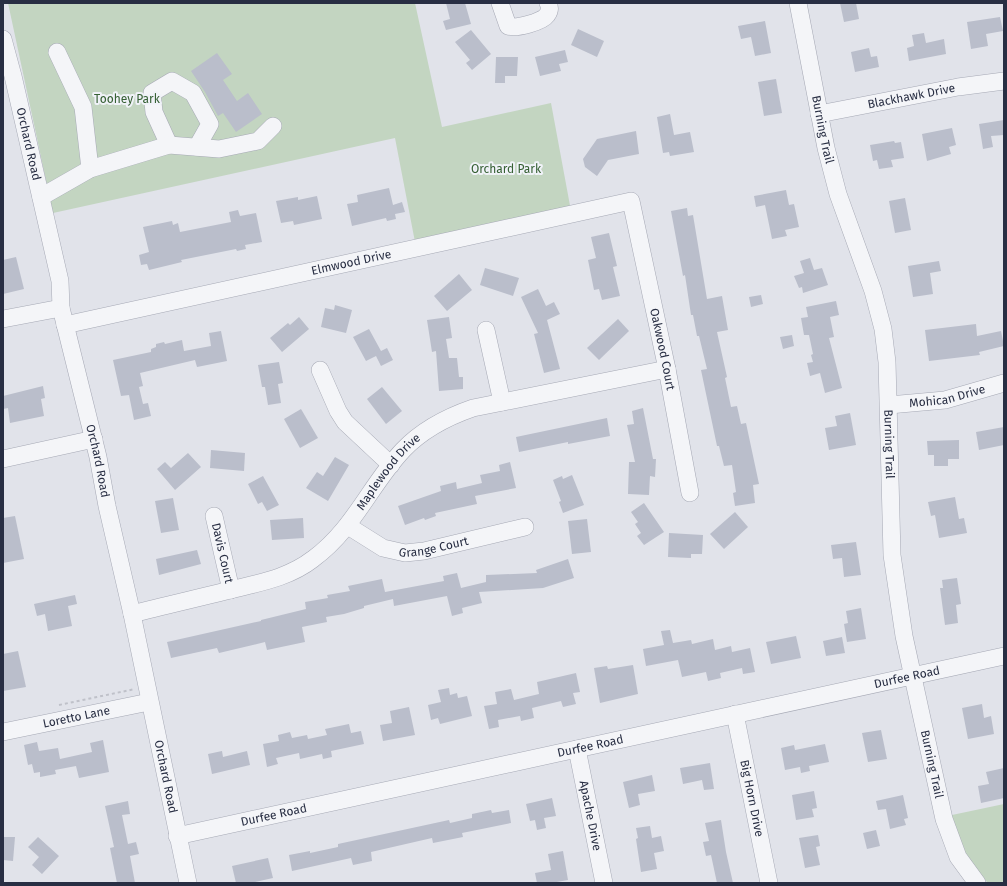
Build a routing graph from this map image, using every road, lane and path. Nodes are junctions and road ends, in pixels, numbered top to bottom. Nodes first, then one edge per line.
1 (548, 3) edge
2 (798, 3) edge
3 (504, 4) edge
4 (3, 40) edge
5 (3, 43) edge
6 (57, 52) dead end
7 (1004, 81) edge
8 (819, 114) junction
9 (273, 126) dead end
10 (169, 145) junction
11 (197, 148) junction
12 (90, 169) junction
13 (41, 197) junction
14 (632, 207) joint
15 (62, 308) junction
16 (3, 319) edge
17 (65, 325) junction
18 (486, 330) dead end
19 (667, 369) junction
20 (320, 370) dead end
21 (1004, 383) edge
22 (502, 402) junction
23 (889, 406) junction
24 (94, 439) junction
25 (3, 459) edge
26 (391, 465) junction
27 (690, 493) dead end
28 (214, 516) dead end
29 (348, 526) junction
30 (525, 527) dead end
31 (231, 590) junction
32 (132, 614) junction
33 (1004, 656) edge
34 (912, 676) junction
35 (148, 694) junction
36 (56, 706) dead end
37 (735, 714) junction
38 (3, 732) edge
39 (577, 748) junction
40 (177, 836) junction
41 (188, 883) edge
42 (604, 883) edge
43 (769, 883) edge
44 (977, 883) edge

1 - 3 street
2 - 8 street, Burning Trail
4 - 5 street, Orchard Road
5 - 13 street, Orchard Road
6 - 12 street
7 - 8 street, Blackhawk Drive
8 - 23 street, Burning Trail
9 - 11 street
10 - 11 street
10 - 11 street
10 - 12 street
12 - 13 street
13 - 15 street, Orchard Road
14 - 17 street, Elmwood Drive
14 - 19 street, Oakwood Court
15 - 16 street
15 - 17 street, Orchard Road
17 - 24 street, Orchard Road
18 - 22 street
19 - 22 street, Maplewood Drive
19 - 27 street, Oakwood Court
20 - 26 street
21 - 23 street, Mohican Drive
22 - 26 street, Maplewood Drive
23 - 34 street, Burning Trail
24 - 25 street
24 - 32 street, Orchard Road
26 - 29 street, Maplewood Drive
28 - 31 street, Davis Court
29 - 30 street, Grange Court
29 - 31 street, Maplewood Drive
31 - 32 street, Maplewood Drive
32 - 35 street, Orchard Road
33 - 34 street, Durfee Road
34 - 37 street, Durfee Road
34 - 44 street, Burning Trail
35 - 36 path
35 - 38 street, Loretto Lane
35 - 40 street, Orchard Road
37 - 39 street, Durfee Road
37 - 43 street, Big Horn Drive
39 - 40 street, Durfee Road
39 - 42 street, Apache Drive
40 - 41 street, Orchard Road

